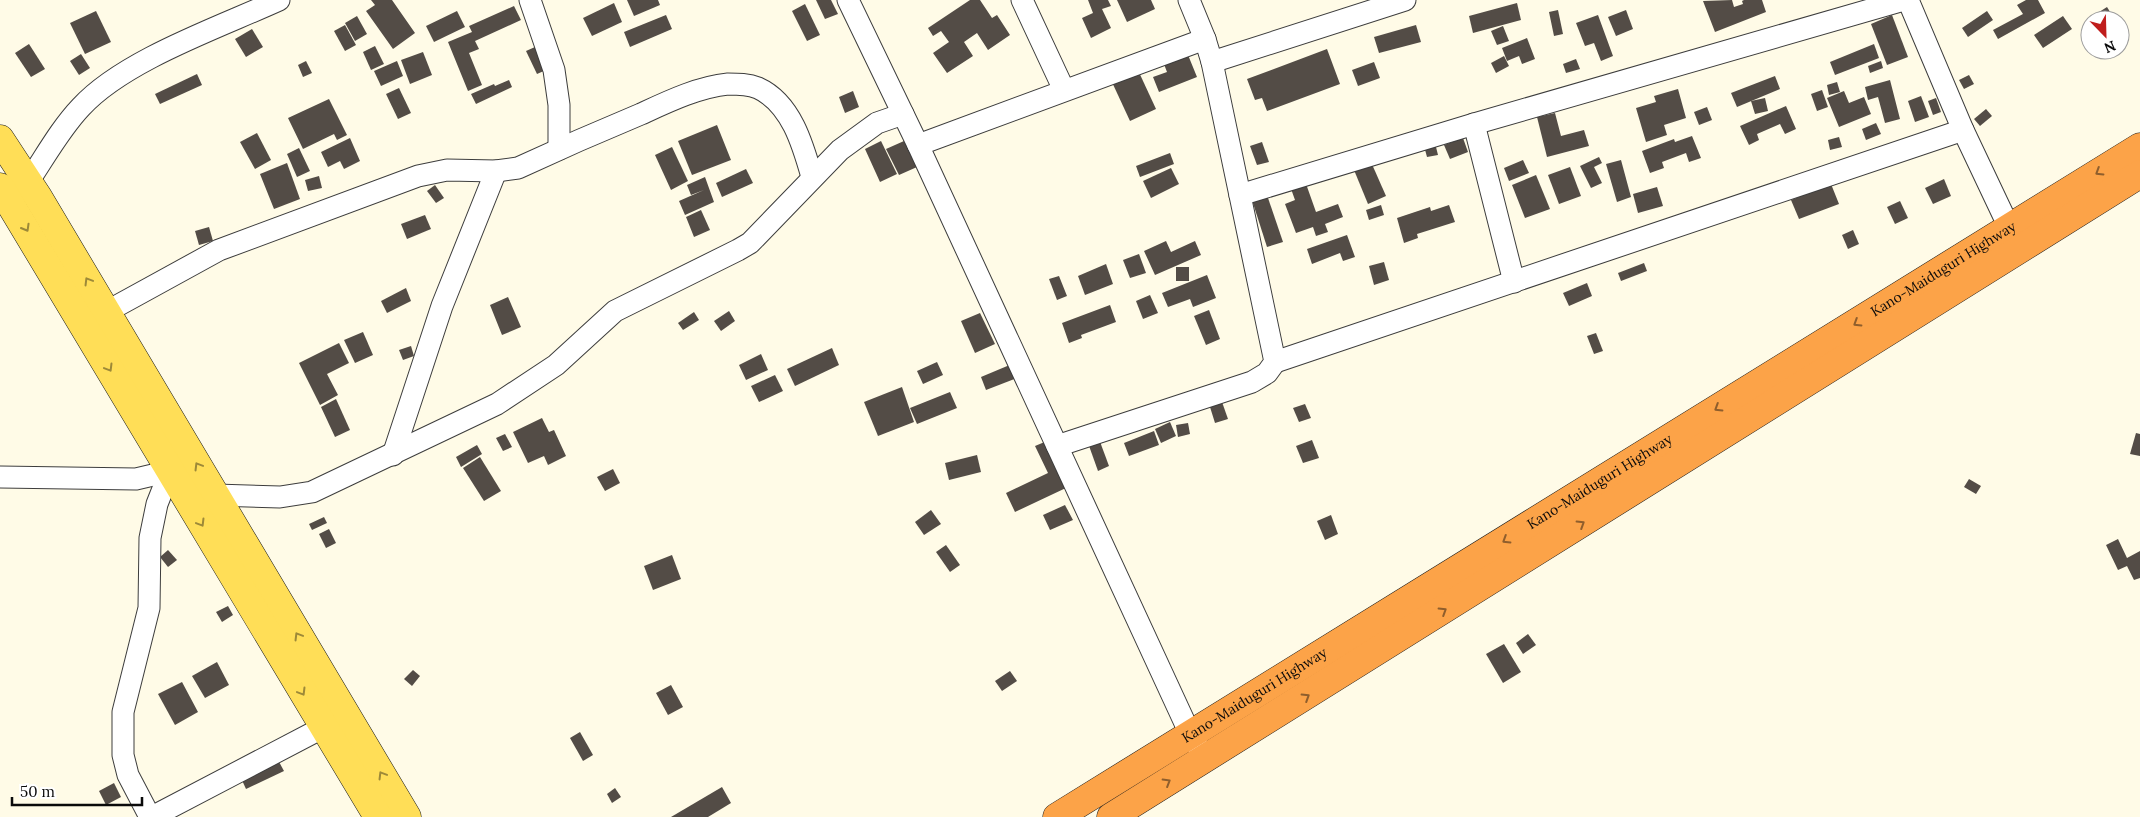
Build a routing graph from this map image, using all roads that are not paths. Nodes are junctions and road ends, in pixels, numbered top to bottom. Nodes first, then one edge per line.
1 (278, 0) edge
2 (530, 0) edge
3 (848, 0) edge
4 (1022, 0) edge
5 (1190, 0) edge
6 (1405, 0) edge
7 (1904, 0) edge
8 (1908, 0) edge
9 (1205, 39) junction
10 (1212, 62) junction
11 (1064, 90) junction
12 (902, 114) junction
13 (1474, 124) junction
14 (1963, 130) junction
15 (0, 139) edge
16 (918, 145) junction
17 (2140, 146) edge
18 (559, 149) junction
19 (496, 171) junction
20 (2140, 174) edge
21 (812, 177) junction
22 (28, 182) junction
23 (0, 187) edge
24 (1240, 195) junction
25 (2015, 239) junction
26 (1514, 282) junction
27 (106, 312) junction
28 (1275, 362) junction
29 (1057, 446) junction
30 (393, 455) junction
31 (170, 471) junction
32 (0, 477) edge
33 (215, 495) junction
34 (324, 727) junction
35 (1191, 736) junction
36 (1207, 759) junction
37 (1128, 812) edge
38 (151, 817) edge
39 (378, 817) edge
40 (407, 817) edge
41 (1057, 817) edge

1 - 22 street
2 - 18 street
3 - 12 street
4 - 11 street
5 - 9 street
6 - 10 street
7 - 13 street
8 - 14 street
9 - 10 street
9 - 11 street
10 - 24 street
11 - 16 street
12 - 16 street
12 - 21 street
13 - 24 street
13 - 26 street
14 - 25 street
14 - 26 street
15 - 22 main road
16 - 29 street
17 -> 25 highway, Kano-Maiduguri Highway
18 - 19 street
18 - 21 street
19 - 27 street
19 - 30 street
20 - 25 highway, Kano-Maiduguri Highway
21 - 30 street
27 -> 22 main road
23 -> 31 main road
24 - 28 street
25 -> 35 highway, Kano-Maiduguri Highway
36 -> 25 highway, Kano-Maiduguri Highway
26 - 28 street
33 -> 27 main road
28 - 29 street
29 - 35 street
30 - 33 street
31 - 32 street
31 -> 34 main road
31 - 38 street
40 -> 33 main road
34 - 38 street
34 - 39 main road
35 - 36 street
35 - 41 highway, Kano-Maiduguri Highway
37 -> 36 highway, Kano-Maiduguri Highway

